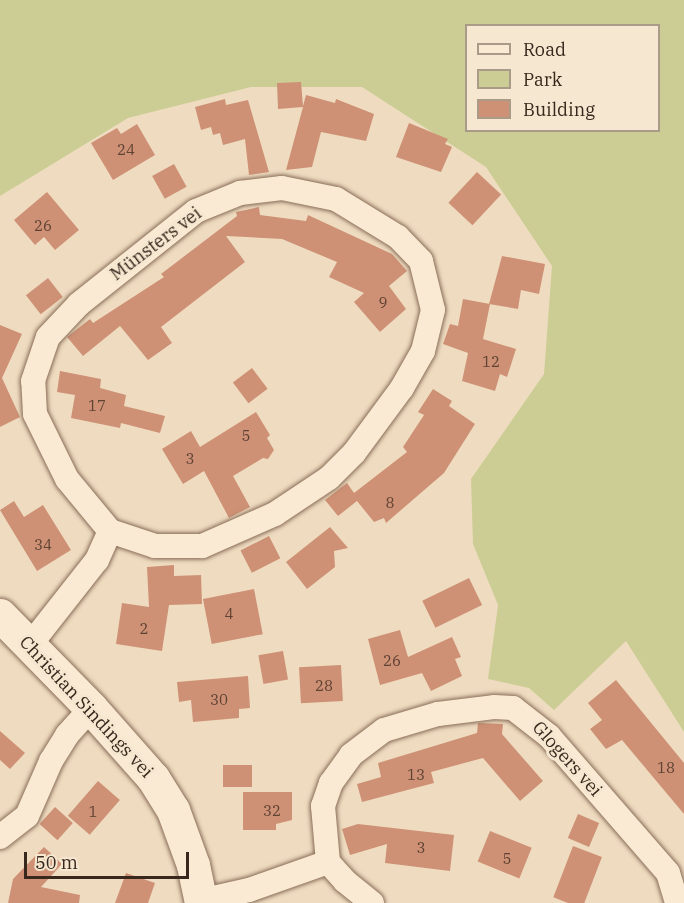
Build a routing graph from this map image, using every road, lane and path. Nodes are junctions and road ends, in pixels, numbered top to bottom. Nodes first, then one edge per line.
1 (110, 531) junction
2 (0, 615) edge
3 (30, 645) junction
4 (91, 708) junction
5 (0, 837) edge
6 (328, 862) junction
7 (201, 902) edge
8 (372, 903) edge
9 (677, 903) edge

1 - 1 street, Münsters vei
1 - 3 street
2 - 3 street, Christian Sindings vei
3 - 4 street, Christian Sindings vei
4 - 5 street
4 - 7 street, Christian Sindings vei
6 - 7 street
6 - 8 street
6 - 9 street, Glogers vei

